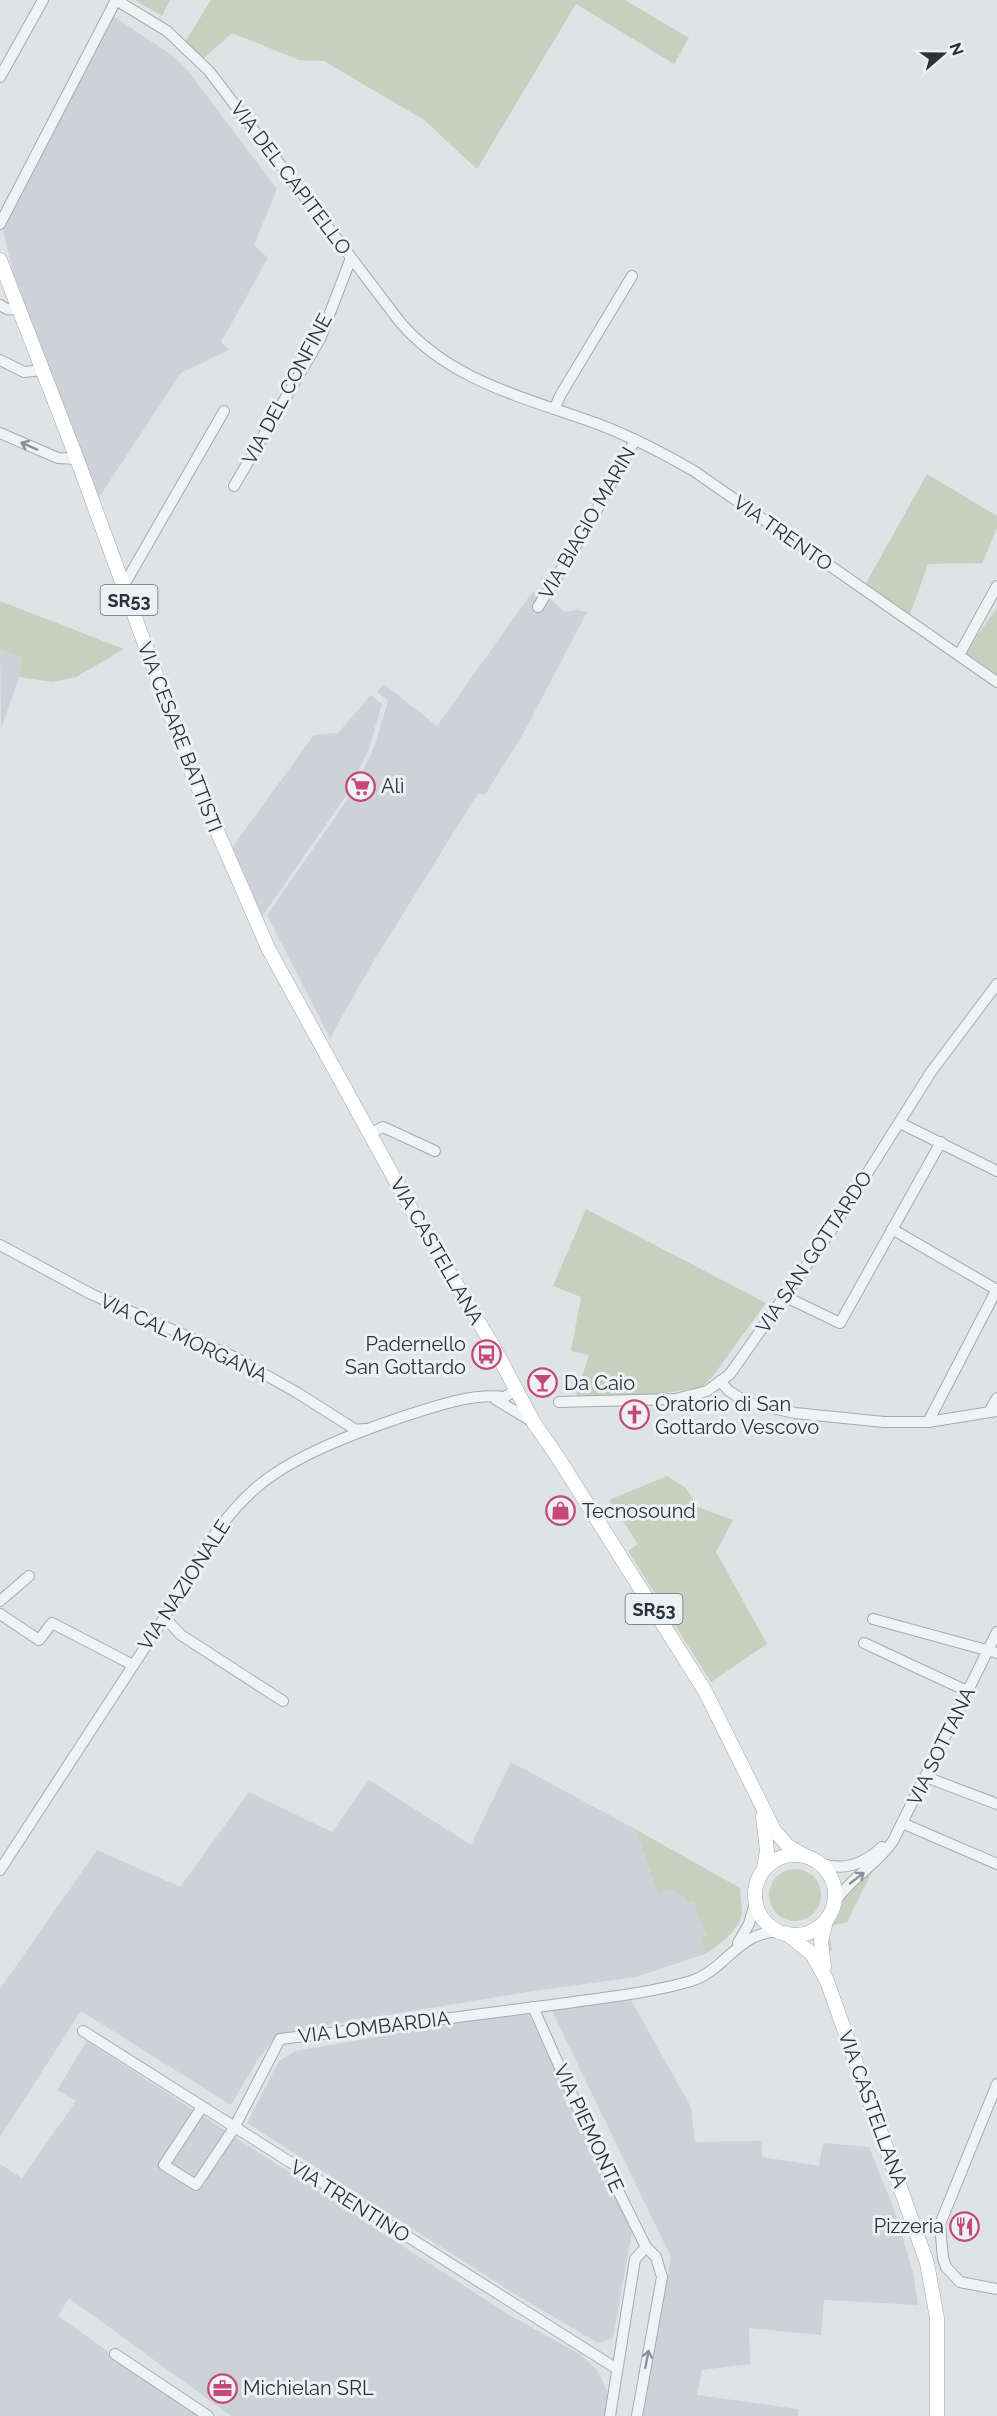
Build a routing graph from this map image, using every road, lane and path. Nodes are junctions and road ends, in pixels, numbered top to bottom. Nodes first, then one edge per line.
1 (43, 0) edge
2 (116, 0) edge
3 (0, 77) edge
4 (0, 224) edge
5 (351, 258) junction
6 (0, 260) edge
7 (632, 276) dead end
8 (0, 305) edge
9 (19, 310) junction
10 (0, 360) edge
11 (453, 369) joint
12 (42, 370) junction
13 (554, 409) junction
14 (224, 411) dead end
15 (0, 433) edge
16 (635, 440) junction
17 (77, 459) junction
18 (234, 486) dead end
19 (124, 585) junction
20 (997, 586) edge
21 (538, 607) dead end
22 (959, 655) junction
23 (997, 682) edge
24 (281, 974) joint
25 (997, 984) edge
26 (900, 1123) junction
27 (369, 1134) junction
28 (941, 1142) junction
29 (435, 1151) dead end
30 (997, 1170) edge
31 (892, 1229) junction
32 (0, 1245) edge
33 (997, 1289) edge
34 (786, 1297) junction
35 (720, 1381) junction
36 (515, 1390) junction
37 (490, 1395) junction
38 (997, 1398) edge
39 (559, 1402) dead end
40 (993, 1411) edge
41 (928, 1422) junction
42 (534, 1423) junction
43 (367, 1429) junction
44 (29, 1576) dead end
45 (0, 1601) edge
46 (0, 1614) edge
47 (164, 1617) junction
48 (873, 1619) dead end
49 (997, 1632) edge
50 (864, 1642) dead end
51 (992, 1652) edge
52 (133, 1665) junction
53 (967, 1691) junction
54 (283, 1701) dead end
55 (926, 1778) junction
56 (760, 1803) junction
57 (997, 1804) edge
58 (901, 1825) junction
59 (805, 1856) junction
60 (820, 1863) junction
61 (997, 1864) edge
62 (764, 1869) junction
63 (0, 1870) edge
64 (756, 1900) junction
65 (835, 1902) junction
66 (829, 1917) junction
67 (783, 1933) junction
68 (732, 1951) junction
69 (827, 1981) junction
70 (533, 2007) junction
71 (83, 2031) dead end
72 (997, 2084) edge
73 (202, 2107) junction
74 (234, 2128) junction
75 (646, 2247) junction
76 (943, 2258) junction
77 (928, 2269) junction
78 (948, 2269) junction
79 (997, 2289) edge
80 (115, 2354) dead end
81 (617, 2369) junction
82 (208, 2416) edge
83 (610, 2416) edge
84 (637, 2416) edge
85 (937, 2416) edge

1 - 3 street
2 - 4 street
2 - 5 street, VIA DEL CAPITELLO
5 - 11 street, VIA DEL CAPITELLO
5 - 18 street, VIA DEL CONFINE
6 - 9 main road, VIA CESARE BATTISTI / SR53
7 - 13 street
8 - 9 street
9 - 12 main road, VIA CESARE BATTISTI / SR53
10 - 12 street
11 - 13 street, VIA TRENTO
12 - 17 main road, VIA CESARE BATTISTI / SR53
13 - 16 street, VIA TRENTO
14 - 19 street
17 -> 15 street
16 - 21 street, VIA BIAGIO MARIN
16 - 22 street, VIA TRENTO
17 - 19 main road, VIA CESARE BATTISTI / SR53
19 - 24 main road, VIA CESARE BATTISTI / SR53
20 - 22 street
22 - 23 street, VIA TRENTO
24 - 27 main road, VIA CASTELLANA / SR53
25 - 26 street, VIA SAN GOTTARDO
26 - 28 street
26 - 34 street, VIA SAN GOTTARDO
27 - 29 street
27 - 36 main road, VIA CASTELLANA / SR53
28 - 30 street
28 - 31 street
31 - 33 street
31 - 34 street
32 - 43 street, VIA CAL MORGANA
33 - 41 street
34 - 35 street, VIA SAN GOTTARDO
35 - 39 street, VIA SAN GOTTARDO
35 - 41 street
36 - 37 street, VIA NAZIONALE
36 - 42 main road, VIA CASTELLANA / SR53
37 - 42 street
37 - 43 street, VIA NAZIONALE
38 - 40 street
40 - 41 street
42 - 56 main road, VIA CASTELLANA / SR53
43 - 47 street, VIA NAZIONALE
44 - 45 street
46 - 52 street
47 - 52 street, VIA NAZIONALE
47 - 54 street
48 - 51 street
49 - 51 street, VIA SOTTANA
50 - 53 street
51 - 53 street, VIA SOTTANA
52 - 63 street, VIA NAZIONALE
53 - 55 street, VIA SOTTANA
55 - 57 street
55 - 58 street, VIA SOTTANA
56 - 59 main road, VIA CASTELLANA / SR53
56 - 62 main road, VIA CASTELLANA / SR53
58 - 60 street, VIA SOTTANA
58 - 61 street
65 -> 58 street, VIA SOTTANA
59 - 60 main road, SR53
59 - 62 main road
60 - 65 main road
62 - 64 main road, SR53
64 - 67 main road
64 - 68 street, VIA LOMBARDIA
65 - 66 main road
66 - 67 main road
66 - 69 main road, VIA CASTELLANA
67 - 68 street, VIA LOMBARDIA
67 - 69 main road, VIA CASTELLANA
68 - 70 street, VIA LOMBARDIA
69 - 77 main road, VIA CASTELLANA
70 - 74 street, VIA LOMBARDIA
70 - 75 street, VIA PIEMONTE
71 - 73 street, VIA TRENTINO
72 - 76 street
73 - 74 street, VIA TRENTINO
73 - 74 street, VIA LOMBARDIA
74 - 81 street, VIA TRENTINO
75 - 81 street
84 -> 75 street, VIA PIEMONTE
76 - 77 street
76 - 78 street
77 - 78 street
77 - 85 main road, VIA CASTELLANA
78 - 79 street
80 - 82 street
81 - 83 street

